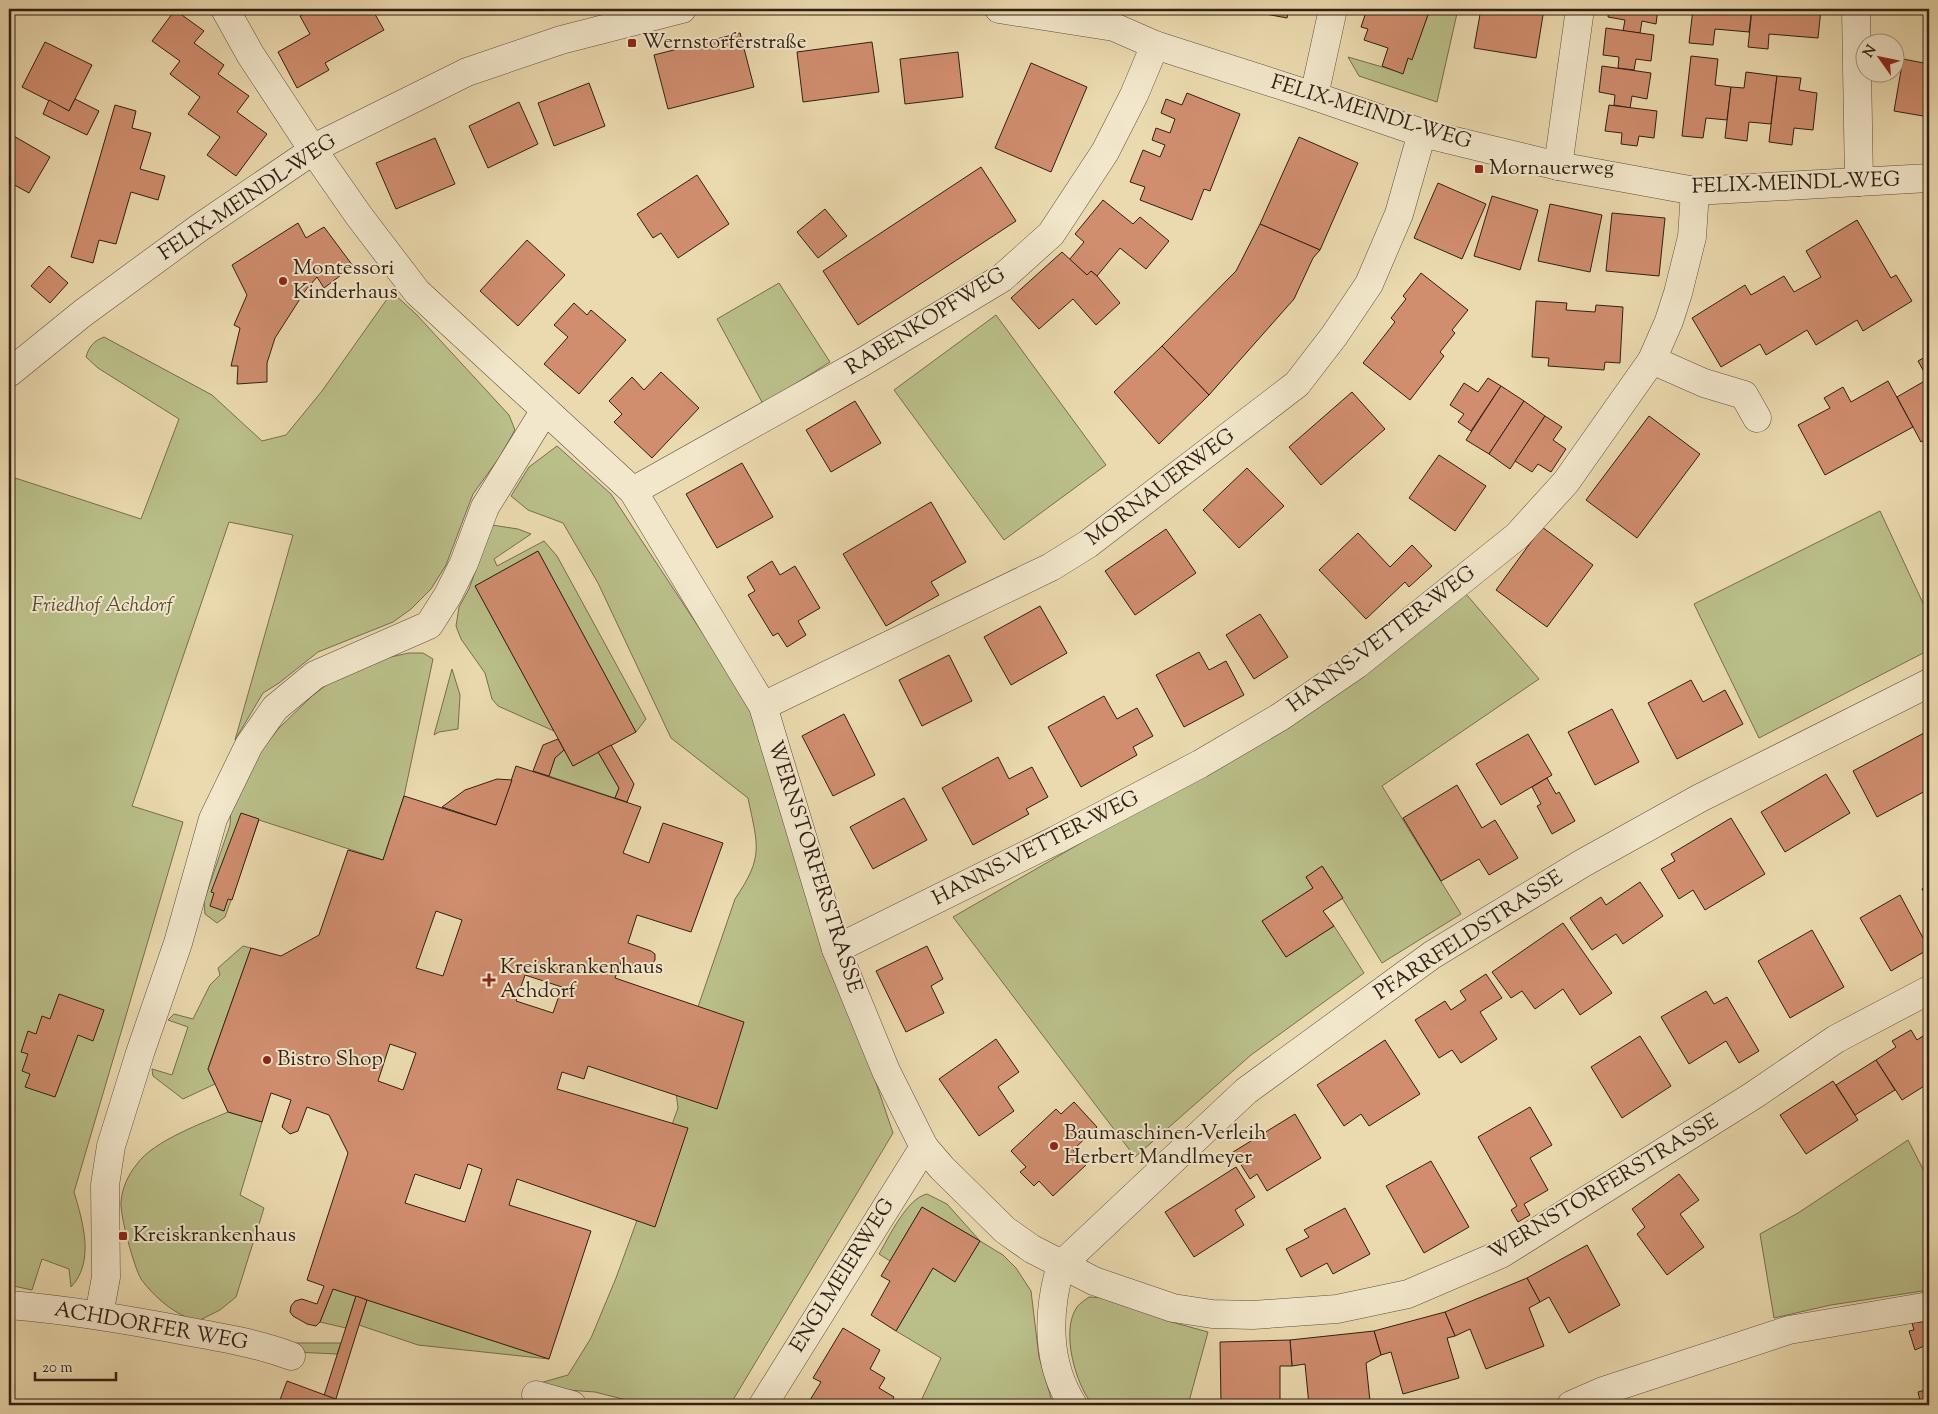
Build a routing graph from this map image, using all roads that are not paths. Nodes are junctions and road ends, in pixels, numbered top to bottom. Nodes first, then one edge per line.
1 (225, 9) edge
2 (682, 9) edge
3 (999, 9) edge
4 (1333, 9) edge
5 (1580, 9) edge
6 (1856, 9) edge
7 (1115, 18) edge
8 (1155, 45) junction
9 (1314, 96) junction
10 (1422, 133) junction
11 (313, 150) junction
12 (1558, 166) junction
13 (1929, 178) edge
14 (1860, 182) junction
15 (1695, 191) junction
16 (1652, 360) junction
17 (9, 373) edge
18 (545, 410) junction
19 (1757, 418) dead end
20 (633, 492) junction
21 (1929, 683) edge
22 (763, 706) junction
23 (836, 949) junction
24 (1929, 990) edge
25 (924, 1147) junction
26 (1061, 1265) junction
27 (9, 1305) edge
28 (1929, 1306) edge
29 (99, 1315) junction
30 (291, 1356) dead end
31 (536, 1395) dead end
32 (572, 1405) edge
33 (763, 1405) edge
34 (1073, 1405) edge
35 (1571, 1405) edge

1 - 11 street, WERNSTORFERSTRASSE
2 - 11 street, FELIX-MEINDL-WEG
3 - 7 street, FELIX-MEINDL-WEG
4 - 9 street
5 - 12 street
6 - 14 street
7 - 8 street, FELIX-MEINDL-WEG
8 - 9 street, FELIX-MEINDL-WEG
8 - 20 street, RABENKOPFWEG
9 - 10 street, FELIX-MEINDL-WEG
10 - 12 street, FELIX-MEINDL-WEG
10 - 22 street, MORNAUERWEG
11 - 17 street, FELIX-MEINDL-WEG
11 - 18 street, WERNSTORFERSTRASSE
12 - 15 street, FELIX-MEINDL-WEG
13 - 14 street, FELIX-MEINDL-WEG
14 - 15 street, FELIX-MEINDL-WEG
15 - 16 street, HANNS-VETTER-WEG
16 - 19 street
16 - 23 street, HANNS-VETTER-WEG
18 - 20 street, WERNSTORFERSTRASSE
18 - 29 street
20 - 22 street, WERNSTORFERSTRASSE
21 - 26 street, PFARRFELDSTRASSE
22 - 23 street, WERNSTORFERSTRASSE
23 - 25 street, WERNSTORFERSTRASSE
24 - 26 street, WERNSTORFERSTRASSE
25 - 26 street, WERNSTORFERSTRASSE
25 - 33 street, ENGLMEIERWEG
26 - 34 street
27 - 29 street, ACHDORFER WEG
28 - 35 street
29 - 30 street, ACHDORFER WEG
31 - 32 street

